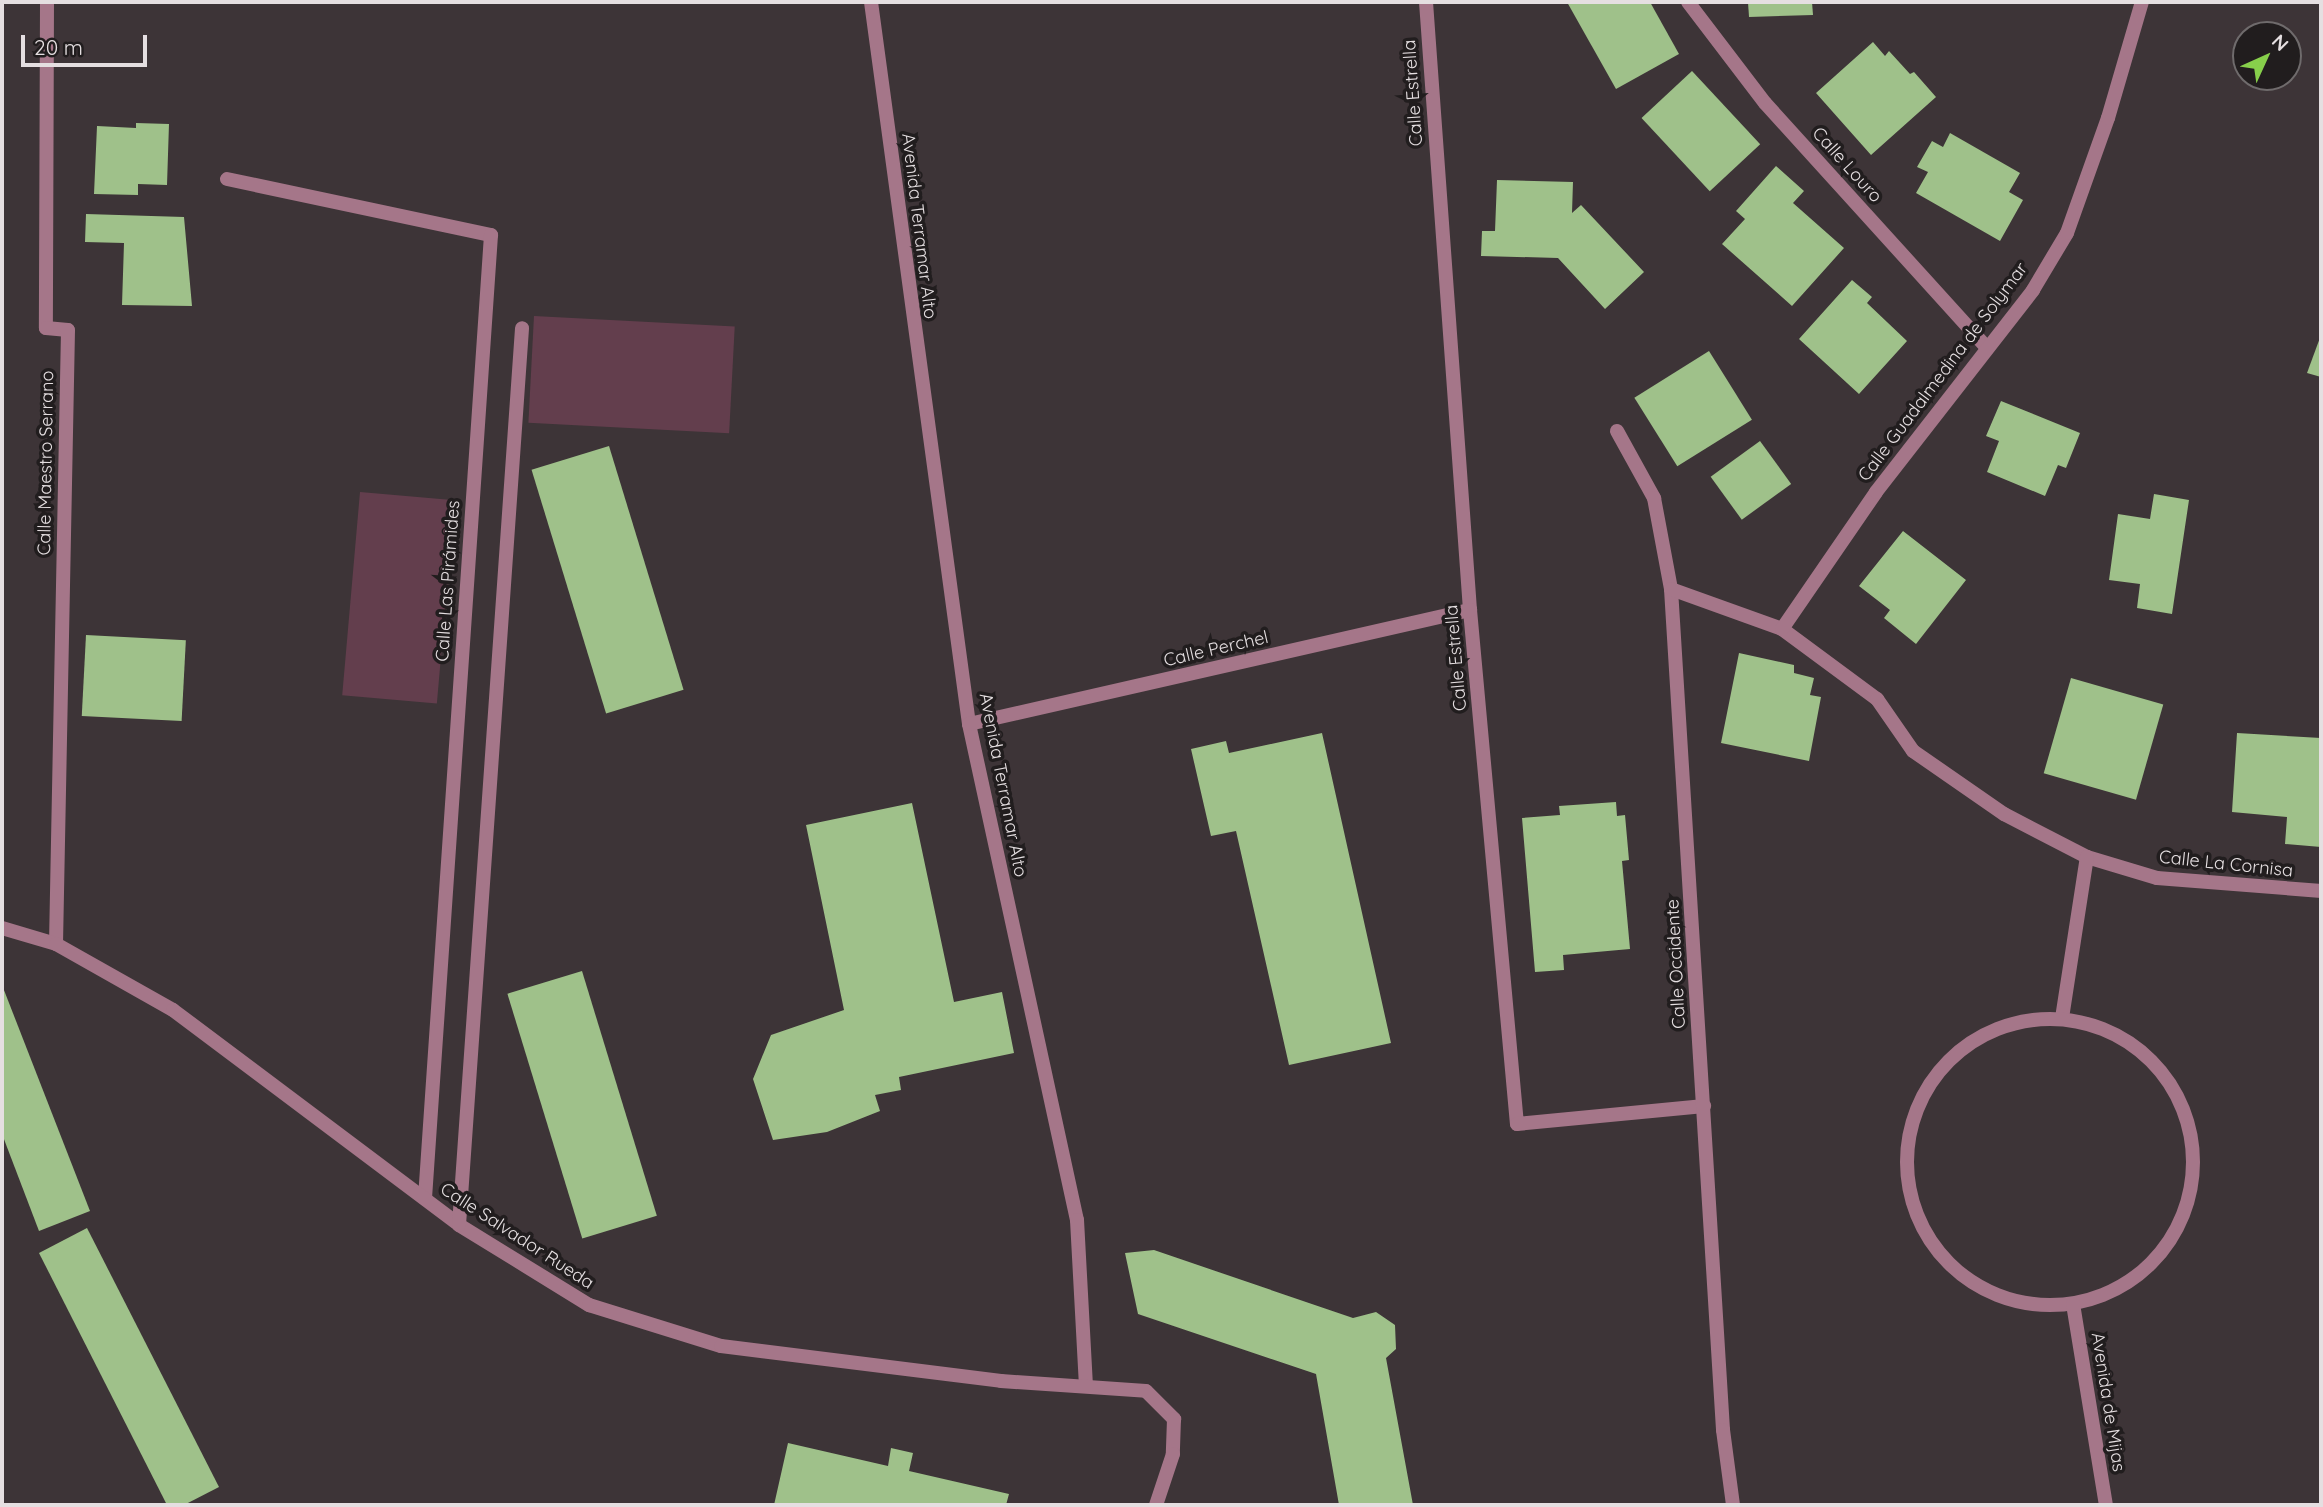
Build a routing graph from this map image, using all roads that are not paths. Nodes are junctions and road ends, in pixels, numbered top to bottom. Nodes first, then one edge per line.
1 (47, 2) edge
2 (871, 2) edge
3 (1426, 2) edge
4 (1688, 2) edge
5 (2142, 2) edge
6 (227, 178) dead end
7 (522, 328) dead end
8 (1987, 348) junction
9 (1617, 431) dead end
10 (1671, 589) junction
11 (1470, 610) junction
12 (1782, 629) junction
13 (970, 724) junction
14 (2087, 856) junction
15 (2321, 891) edge
16 (2, 928) edge
17 (56, 944) junction
18 (2062, 1018) junction
19 (1704, 1106) junction
20 (425, 1199) junction
21 (458, 1225) junction
22 (2073, 1304) junction
23 (1086, 1386) junction
24 (1156, 1505) edge
25 (1733, 1505) edge
26 (2106, 1505) edge

1 - 17 street, Calle Maestro Serrano
2 - 13 street, Avenida Terramar Alto
3 - 11 street, Calle Estrella
4 - 8 street, Calle Louro
5 - 8 street, Calle Guadalmedina de Solymar
6 - 20 street, Calle Las Pirámides
7 - 21 street
8 - 12 street, Calle Guadalmedina de Solymar
9 - 10 street, Calle Occidente
10 - 12 street, Calle La Cornisa
10 - 19 street, Calle Occidente
11 - 13 street, Calle Perchel
11 - 19 street, Calle Estrella
12 - 14 street, Calle La Cornisa
13 - 23 street, Avenida Terramar Alto
14 - 15 street, Calle La Cornisa
14 - 18 street
16 - 17 street, Calle Salvador Rueda
17 - 20 street, Calle Salvador Rueda
18 - 22 street
18 - 22 street
19 - 25 street, Calle Occidente
20 - 21 street, Calle Salvador Rueda
21 - 23 street, Calle Salvador Rueda
22 - 26 street, Avenida de Mijas
23 - 24 street

